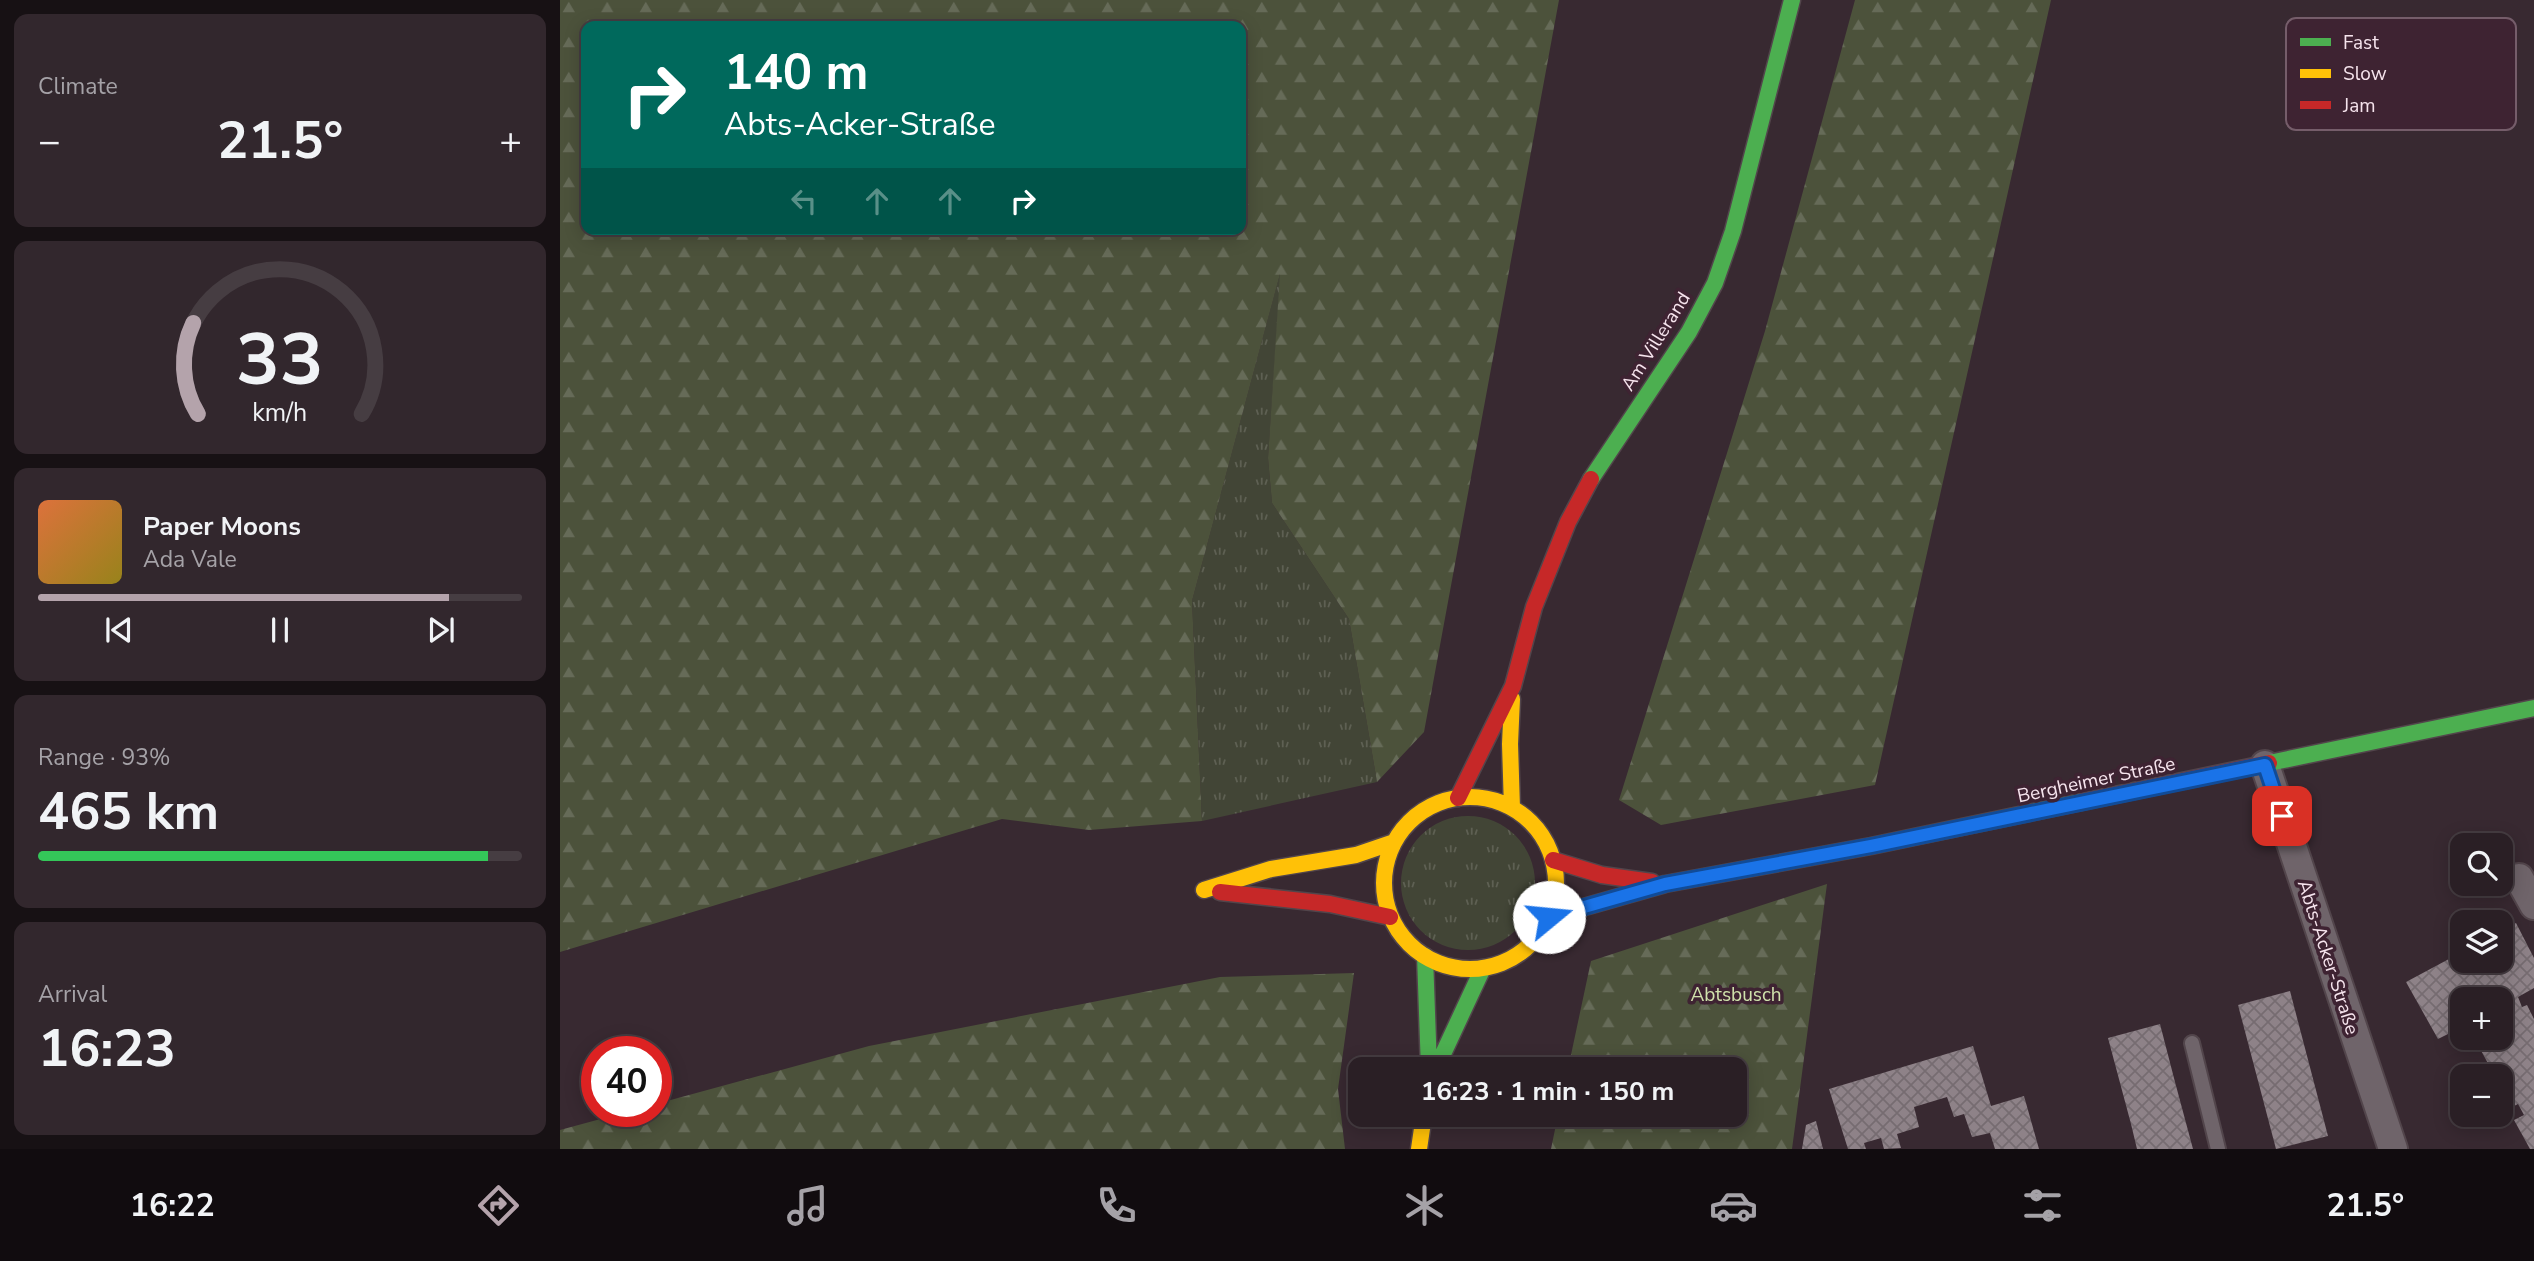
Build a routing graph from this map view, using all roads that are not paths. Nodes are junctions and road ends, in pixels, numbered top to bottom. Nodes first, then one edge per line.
1 (1791, 0) edge
2 (1513, 686) junction
3 (2534, 708) edge
4 (2265, 765) junction
5 (1458, 797) junction
6 (1512, 808) junction
7 (1394, 842) junction
8 (1553, 860) junction
9 (2519, 878) dead end
10 (1665, 884) junction
11 (2534, 905) edge
12 (1390, 917) junction
13 (1549, 917) junction
14 (1425, 956) junction
15 (1483, 968) junction
16 (2192, 1043) dead end
17 (1429, 1057) edge
18 (1442, 1057) edge
19 (1422, 1127) edge
20 (1419, 1149) edge
21 (2218, 1149) edge
22 (2393, 1149) edge

1 - 2 main road, Am Villerand
2 - 5 main road, Am Villerand
2 - 6 main road, Am Villerand
3 - 4 main road, Bergheimer Straße
4 - 10 main road, Bergheimer Straße
4 - 22 street, Abts-Acker-Straße
5 - 6 main road
5 - 7 main road
6 - 8 main road
7 - 12 main road
7 - 12 main road
8 - 10 main road, Bergheimer Straße
8 - 13 main road
9 - 11 street
10 - 13 main road, Bergheimer Straße
12 - 14 main road
13 - 15 main road
14 - 15 main road
14 - 17 main road
15 - 18 main road
16 - 21 lane
19 - 20 main road

